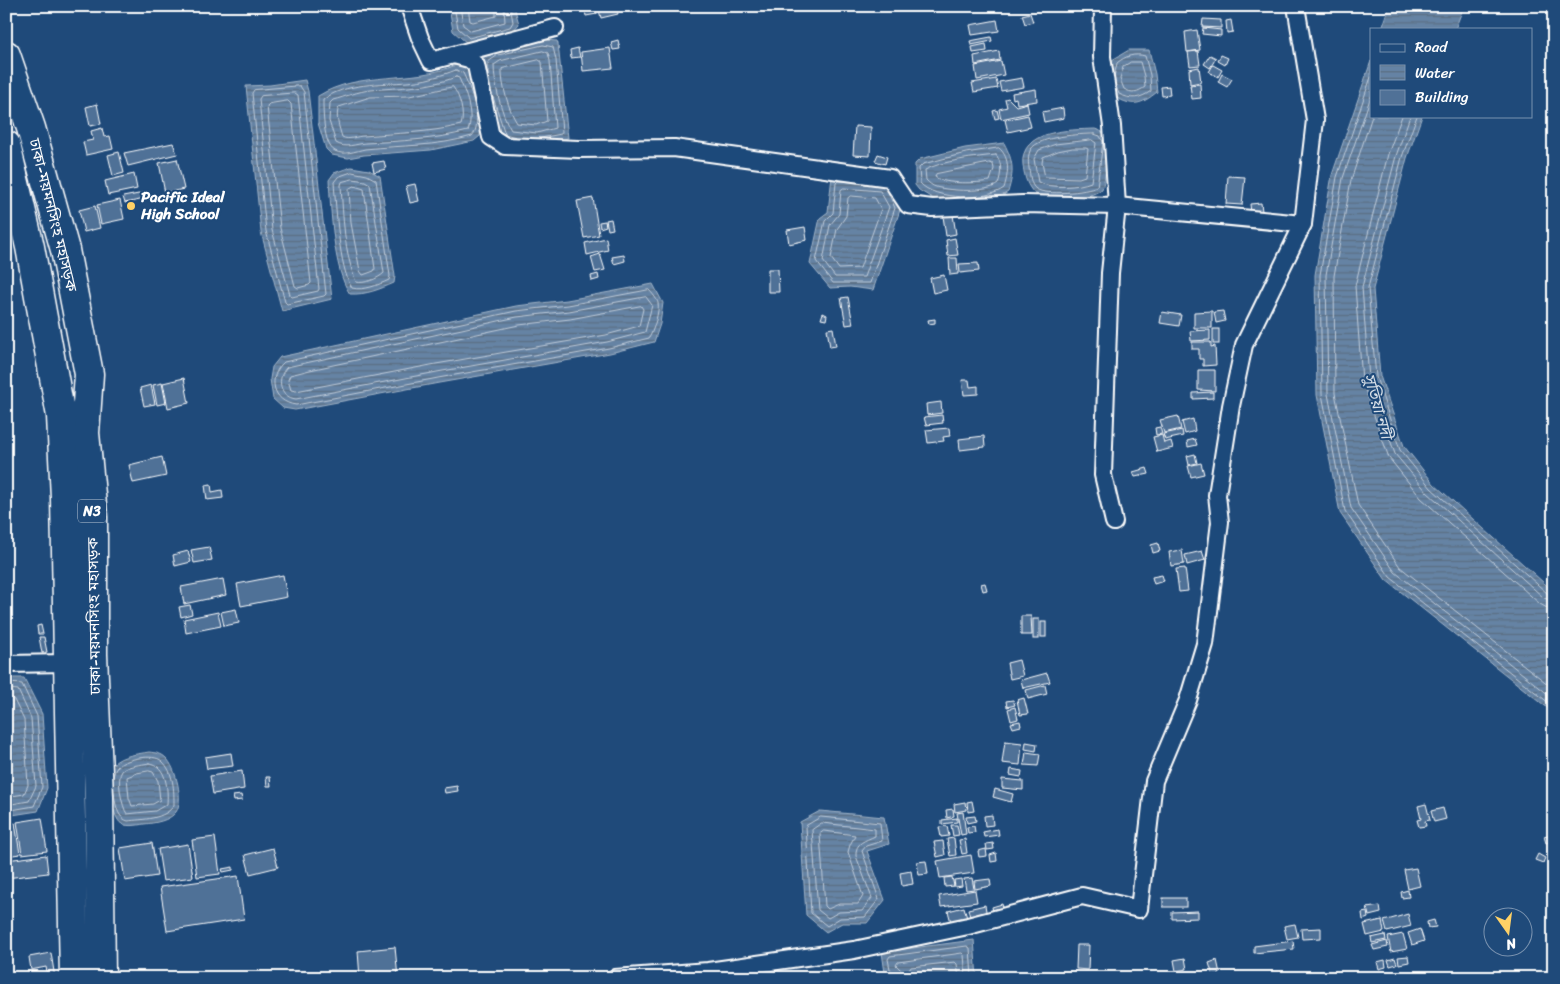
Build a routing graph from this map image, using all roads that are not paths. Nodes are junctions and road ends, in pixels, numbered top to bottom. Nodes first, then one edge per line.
1 (409, 6) edge
2 (1104, 6) edge
3 (1296, 6) edge
4 (555, 28) dead end
5 (454, 54) junction
6 (6, 55) edge
7 (6, 145) edge
8 (1117, 206) junction
9 (1302, 224) junction
10 (1114, 522) dead end
11 (68, 663) junction
12 (6, 664) edge
13 (74, 978) edge
14 (100, 978) edge
15 (615, 978) edge

1 - 5 street
2 - 8 street
3 - 9 street
4 - 5 street
5 - 8 street
6 - 14 highway, ঢাকা-ময়মনসিংহ মহাসড়ক / N3
7 - 11 highway, ঢাকা-ময়মনসিংহ মহাসড়ক / N3
8 - 9 street
8 - 10 street
9 - 15 street
11 - 12 street
11 - 13 highway, ঢাকা-ময়মনসিংহ মহাসড়ক / N3

